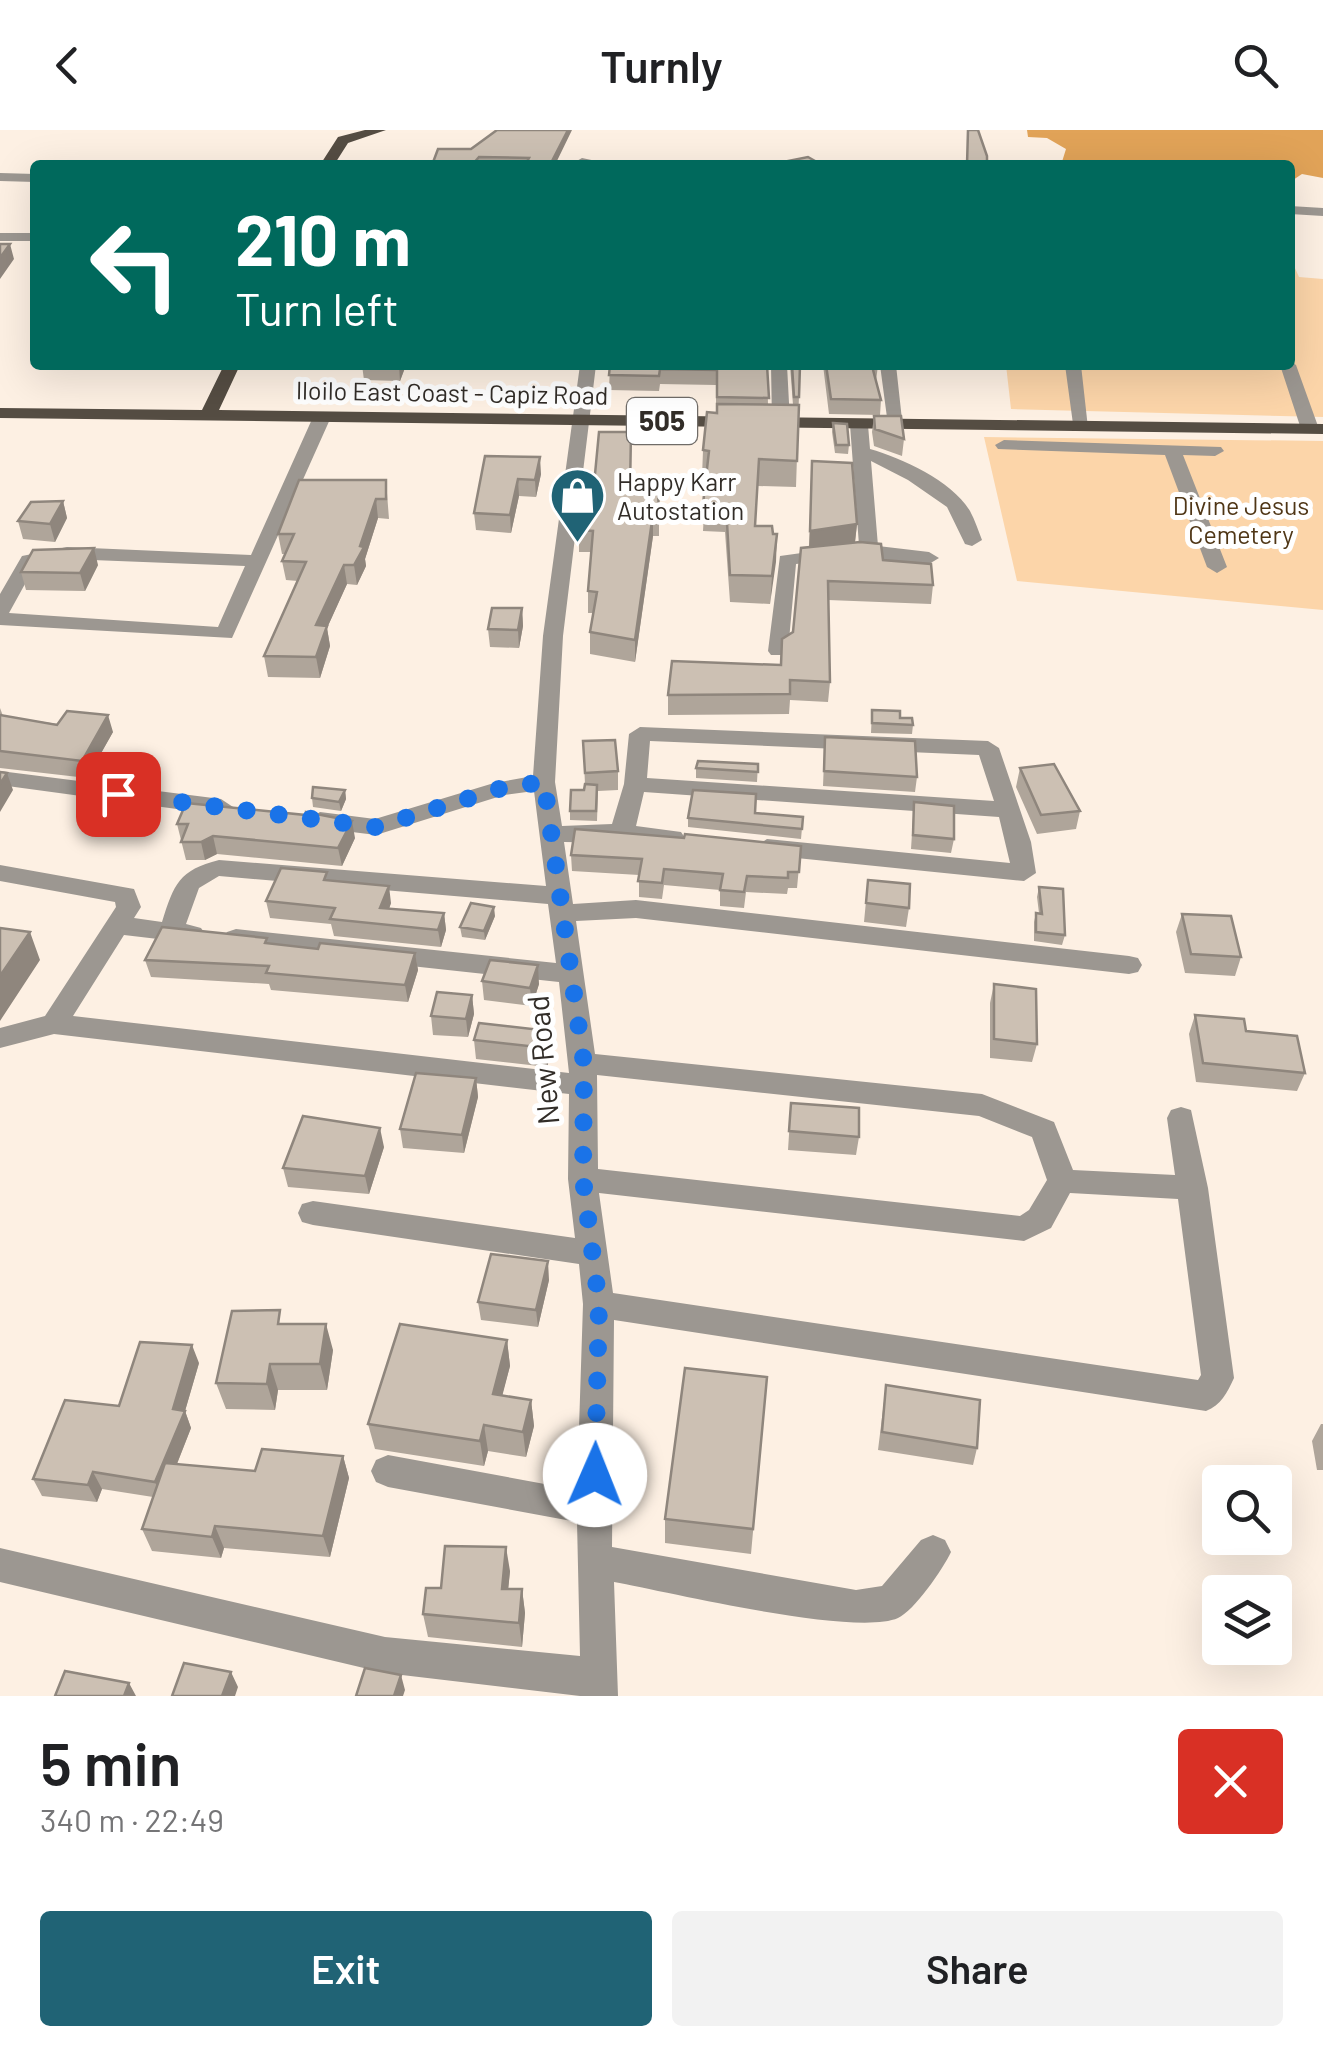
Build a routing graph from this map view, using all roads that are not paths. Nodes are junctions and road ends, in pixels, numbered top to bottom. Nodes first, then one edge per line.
1 (380, 130) edge
2 (330, 160) edge
3 (0, 177) edge
4 (30, 178) edge
5 (1295, 210) edge
6 (1323, 212) edge
7 (0, 237) edge
8 (30, 237) edge
9 (230, 370) edge
10 (587, 370) edge
11 (779, 370) edge
12 (889, 370) edge
13 (1074, 370) edge
14 (1290, 370) edge
15 (0, 413) edge
16 (209, 414) junction
17 (322, 417) junction
18 (580, 420) junction
19 (781, 422) junction
20 (860, 424) junction
21 (1082, 424) junction
22 (897, 425) junction
23 (1146, 425) junction
24 (1177, 426) junction
25 (1316, 429) edge
26 (1004, 446) dead end
27 (1171, 450) junction
28 (1215, 451) dead end
29 (862, 452) junction
30 (972, 540) dead end
31 (869, 548) junction
32 (929, 558) dead end
33 (257, 561) junction
34 (1218, 568) dead end
35 (0, 616) edge
36 (778, 651) edge
37 (0, 778) edge
38 (544, 782) junction
39 (635, 784) junction
40 (238, 809) edge
41 (1008, 810) junction
42 (297, 817) edge
43 (622, 832) junction
44 (553, 834) junction
45 (701, 840) edge
46 (741, 844) edge
47 (0, 873) edge
48 (560, 905) junction
49 (115, 925) junction
50 (172, 931) junction
51 (1129, 965) dead end
52 (570, 974) junction
53 (54, 1024) junction
54 (0, 1038) edge
55 (583, 1074) junction
56 (1181, 1118) dead end
57 (583, 1179) junction
58 (1062, 1181) junction
59 (1193, 1188) junction
60 (312, 1213) dead end
61 (594, 1254) junction
62 (599, 1304) junction
63 (388, 1471) dead end
64 (594, 1509) junction
65 (932, 1552) dead end
66 (596, 1561) junction
67 (0, 1565) edge
68 (599, 1686) edge

1 - 2 main road
3 - 4 street
5 - 6 street
7 - 8 street
9 - 16 main road
10 - 18 street, New Road
11 - 19 street
12 - 22 street
13 - 21 street
14 - 25 street
15 - 16 main road, Iloilo East Coast - Capiz Road / 505
16 - 17 main road, Iloilo East Coast - Capiz Road / 505
17 - 18 main road, Iloilo East Coast - Capiz Road / 505
17 - 33 street
18 - 19 main road, Iloilo East Coast - Capiz Road / 505
18 - 38 street, New Road
19 - 20 main road, Iloilo East Coast - Capiz Road / 505
20 - 22 main road, Iloilo East Coast - Capiz Road / 505
20 - 29 street
21 - 22 main road, Iloilo East Coast - Capiz Road / 505
21 - 23 main road, Iloilo East Coast - Capiz Road / 505
23 - 24 main road, Iloilo East Coast - Capiz Road / 505
23 - 27 street
24 - 25 main road, Iloilo East Coast - Capiz Road / 505
24 - 27 street
26 - 27 street
27 - 28 street
27 - 34 street
29 - 30 street
29 - 31 street
31 - 32 street
31 - 36 street
33 - 35 street
33 - 35 street
37 - 40 street
38 - 42 street
38 - 44 street, New Road
39 - 41 street
39 - 41 street
39 - 43 street
41 - 46 street
43 - 44 street
43 - 45 street
44 - 48 street, New Road
47 - 49 street
48 - 50 street
48 - 51 street
48 - 52 street, New Road
49 - 50 street
49 - 53 street
50 - 52 street
52 - 55 street, New Road
53 - 54 street
53 - 55 street
55 - 57 street, New Road
55 - 58 street
56 - 59 street
57 - 58 street
57 - 61 street, New Road
58 - 59 street
59 - 62 street
60 - 61 street
61 - 62 street, New Road
62 - 64 street, New Road
63 - 64 street
64 - 66 street, New Road
65 - 66 street
66 - 68 street, New Road
67 - 68 street

